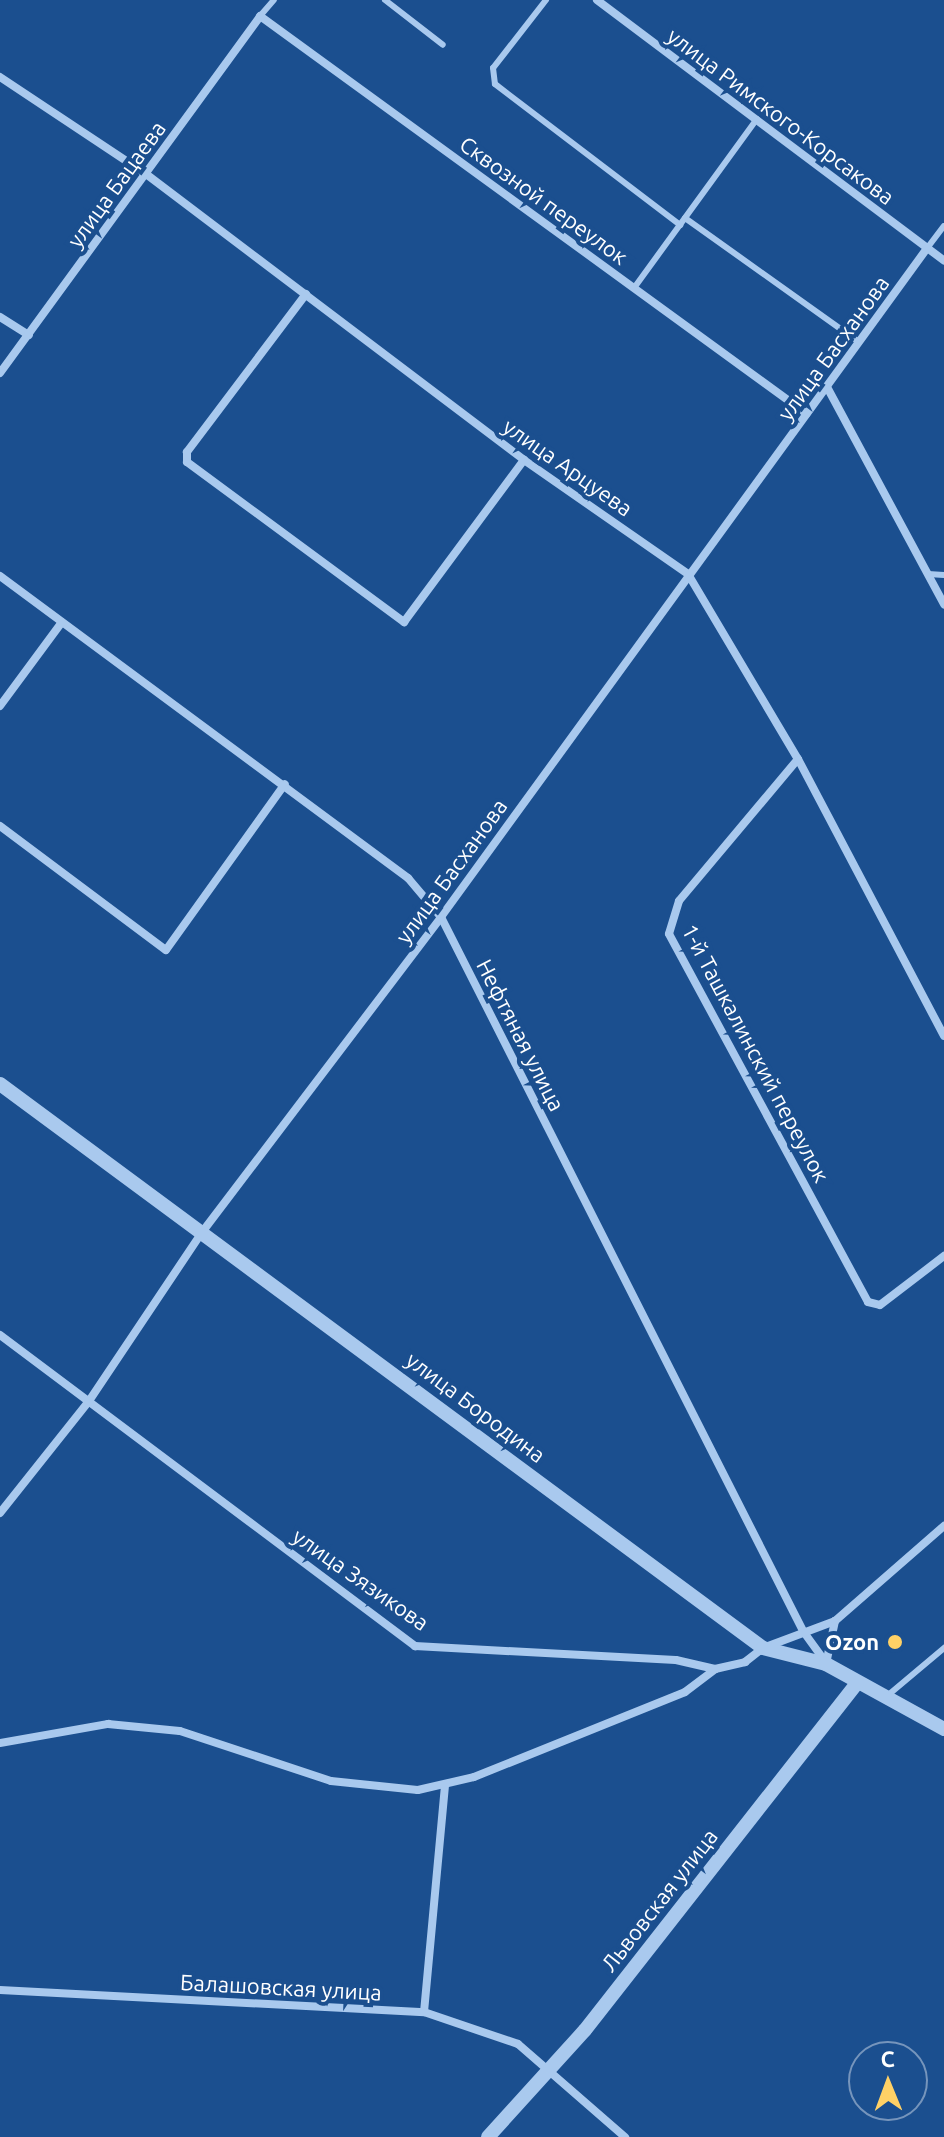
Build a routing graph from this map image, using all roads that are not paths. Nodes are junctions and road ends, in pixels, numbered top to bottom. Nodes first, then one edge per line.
1 (274, 0) edge
2 (385, 0) edge
3 (546, 0) edge
4 (597, 0) edge
5 (260, 16) junction
6 (443, 45) dead end
7 (0, 77) edge
8 (757, 119) junction
9 (146, 174) junction
10 (685, 218) junction
11 (680, 225) junction
12 (944, 226) edge
13 (928, 247) junction
14 (944, 261) edge
15 (634, 288) junction
16 (306, 294) junction
17 (0, 317) edge
18 (29, 335) junction
19 (859, 342) junction
20 (0, 373) edge
21 (827, 387) junction
22 (807, 414) junction
23 (524, 460) junction
24 (688, 574) junction
25 (928, 574) junction
26 (944, 575) edge
27 (0, 576) edge
28 (944, 604) edge
29 (62, 622) junction
30 (0, 706) edge
31 (798, 759) junction
32 (285, 784) junction
33 (0, 826) edge
34 (441, 917) junction
35 (944, 1036) edge
36 (0, 1084) edge
37 (203, 1231) junction
38 (944, 1256) edge
39 (0, 1335) edge
40 (89, 1401) junction
41 (0, 1513) edge
42 (944, 1526) edge
43 (835, 1621) junction
44 (803, 1631) junction
45 (763, 1648) junction
46 (944, 1648) edge
47 (826, 1664) junction
48 (715, 1669) junction
49 (857, 1683) junction
50 (884, 1699) junction
51 (944, 1729) edge
52 (0, 1743) edge
53 (445, 1787) junction
54 (0, 1990) edge
55 (424, 2012) junction
56 (546, 2069) junction
57 (488, 2137) edge
58 (625, 2137) edge

1 - 5 lane
2 - 6 lane
3 - 11 lane
4 - 8 street, улица Римского-Корсакова
5 - 9 street, улица Бацаева
5 - 15 street, Сквозной переулок
7 - 9 street, улица Арцуева
8 - 10 lane
8 - 13 street, улица Римского-Корсакова
9 - 16 street, улица Арцуева
9 - 18 street, улица Бацаева
10 - 11 lane
10 - 19 lane
11 - 15 lane
12 - 13 lane
13 - 14 street, улица Римского-Корсакова
13 - 19 street, улица Басханова
15 - 22 street, Сквозной переулок
16 - 23 street, улица Арцуева
16 - 23 street
17 - 18 street
18 - 20 street, улица Бацаева
19 - 21 street, улица Басханова
21 - 22 street, улица Басханова
21 - 25 street
22 - 24 street, улица Басханова
23 - 24 street, улица Арцуева
24 - 31 street, улица Арцуева
24 - 34 street, улица Басханова
25 - 26 lane
25 - 28 street
27 - 29 street, Нефтяная улица
29 - 30 street
29 - 32 street, Нефтяная улица
31 - 35 street, улица Арцуева
31 - 38 street, 1-й Ташкалинский переулок
32 - 33 street
32 - 34 street, Нефтяная улица
34 - 37 street, улица Басханова
34 - 44 street, Нефтяная улица
36 - 37 street, улица Бородина
37 - 40 street, улица Басханова
37 - 45 street, улица Бородина
39 - 40 street, улица Зязикова
40 - 41 street, улица Басханова
40 - 48 street, улица Зязикова
42 - 43 street
43 - 44 street
43 - 47 street
44 - 45 street
44 - 47 street, Нефтяная улица
45 - 47 street, улица Бородина
45 - 48 street
46 - 50 lane
47 - 49 street, улица Бородина
48 - 53 street
49 - 50 street, улица Бородина
49 - 56 street, Львовская улица
50 - 51 street, улица Бородина
52 - 53 street
53 - 55 street
54 - 55 street, Балашовская улица
55 - 56 street, Балашовская улица
56 - 57 street, Львовская улица
56 - 58 street, Балашовская улица

